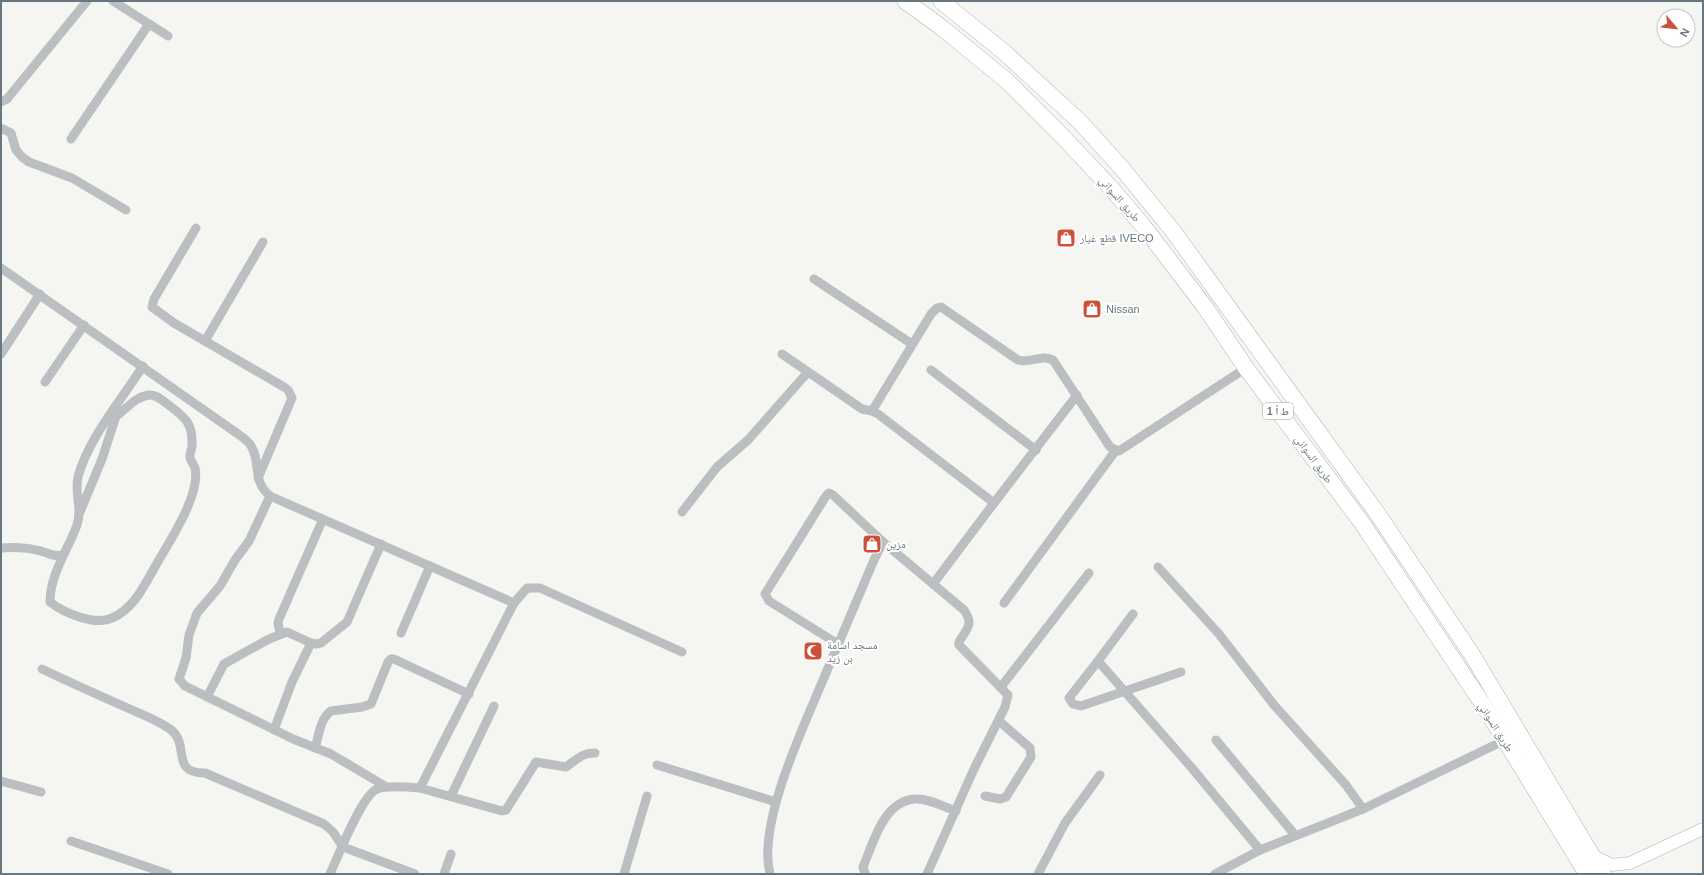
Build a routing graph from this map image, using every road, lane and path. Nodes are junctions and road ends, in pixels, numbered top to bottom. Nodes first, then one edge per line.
1 (88, 1) edge
2 (113, 1) edge
3 (905, 1) edge
4 (941, 1) edge
5 (150, 24) junction
6 (168, 36) dead end
7 (1, 102) edge
8 (1, 128) edge
9 (71, 138) dead end
10 (126, 210) dead end
11 (196, 228) dead end
12 (263, 242) dead end
13 (1, 268) edge
14 (814, 279) dead end
15 (40, 294) junction
16 (84, 325) junction
17 (205, 341) junction
18 (912, 344) junction
19 (1, 354) edge
20 (782, 354) dead end
21 (143, 366) junction
22 (1246, 368) junction
23 (931, 370) dead end
24 (808, 372) junction
25 (45, 382) dead end
26 (1077, 395) junction
27 (872, 411) junction
28 (110, 420) junction
29 (1036, 450) junction
30 (1116, 450) junction
31 (258, 478) junction
32 (270, 496) junction
33 (994, 503) junction
34 (80, 512) junction
35 (682, 512) dead end
36 (323, 519) junction
37 (883, 542) junction
38 (381, 544) junction
39 (1, 548) edge
40 (63, 555) junction
41 (430, 566) junction
42 (1158, 567) dead end
43 (1089, 573) dead end
44 (933, 584) junction
45 (514, 603) junction
46 (1004, 603) dead end
47 (1133, 614) dead end
48 (280, 633) junction
49 (401, 633) dead end
50 (311, 643) junction
51 (838, 644) junction
52 (682, 652) dead end
53 (1098, 661) junction
54 (42, 669) dead end
55 (1181, 672) dead end
56 (1001, 687) junction
57 (1124, 691) junction
58 (469, 694) junction
59 (207, 697) junction
60 (494, 706) dead end
61 (998, 721) junction
62 (274, 730) junction
63 (1216, 740) dead end
64 (1505, 740) junction
65 (315, 748) junction
66 (595, 753) dead end
67 (656, 765) dead end
68 (1100, 775) dead end
69 (1, 781) edge
70 (385, 786) junction
71 (420, 788) junction
72 (41, 792) dead end
73 (451, 796) junction
74 (647, 796) dead end
75 (985, 796) dead end
76 (776, 802) junction
77 (1363, 809) junction
78 (956, 811) junction
79 (1703, 829) edge
80 (1295, 835) junction
81 (71, 841) dead end
82 (343, 847) junction
83 (1260, 850) junction
84 (451, 854) dead end
85 (1594, 856) junction
86 (1630, 863) junction
87 (769, 872) edge
88 (865, 873) edge
89 (168, 874) edge
90 (330, 874) edge
91 (415, 874) edge
92 (444, 874) edge
93 (624, 874) edge
94 (928, 874) edge
95 (1038, 874) edge
96 (1216, 874) edge
97 (1588, 874) edge
98 (1603, 874) edge
99 (1621, 874) edge

1 - 7 street
2 - 5 street
3 - 22 highway, طريق السواني / ط أ 1
4 - 85 highway, طريق السواني / ط أ 1
5 - 6 street
5 - 9 street
8 - 10 street
11 - 17 street
12 - 17 street
13 - 15 street
14 - 18 street
15 - 16 street
15 - 19 street
16 - 21 street
16 - 25 street
17 - 31 street
18 - 26 street
18 - 27 street
20 - 24 street
21 - 28 street
21 - 31 street
22 - 30 street
22 - 64 highway, طريق السواني / ط أ 1
23 - 29 street
24 - 27 street
24 - 35 street
26 - 29 street
26 - 30 street
27 - 33 street
28 - 34 street
28 - 34 street
28 - 40 street
29 - 33 street
30 - 46 street
31 - 32 street
32 - 36 street
32 - 59 street
33 - 44 street
34 - 40 street
36 - 38 street
36 - 48 street
37 - 44 street
37 - 51 street
37 - 51 street
38 - 41 street
38 - 50 street
39 - 40 street
41 - 45 street
41 - 49 street
42 - 77 street
43 - 56 street
44 - 56 street
45 - 52 street
45 - 58 street
47 - 53 street
48 - 50 street
48 - 59 street
50 - 62 street
51 - 76 street
53 - 57 street
53 - 57 street
54 - 82 street
55 - 57 street
56 - 61 street
57 - 83 street
58 - 65 street
58 - 71 street
59 - 62 street
60 - 73 street
61 - 75 street
61 - 78 street
62 - 65 street
63 - 80 street
64 - 77 street
64 - 97 highway, طريق السواني / ط أ 1
65 - 70 street
66 - 73 street
67 - 76 street
68 - 95 street
69 - 72 street
70 - 71 street
70 - 82 street
71 - 73 street
74 - 93 street
76 - 87 street
77 - 80 street
78 - 88 street
78 - 94 street
79 - 86 street
80 - 83 street
81 - 89 street
82 - 90 street
82 - 91 street
83 - 96 street
84 - 92 street
85 - 86 street
85 - 98 highway, طريق السواني / ط أ 1
86 - 99 street

